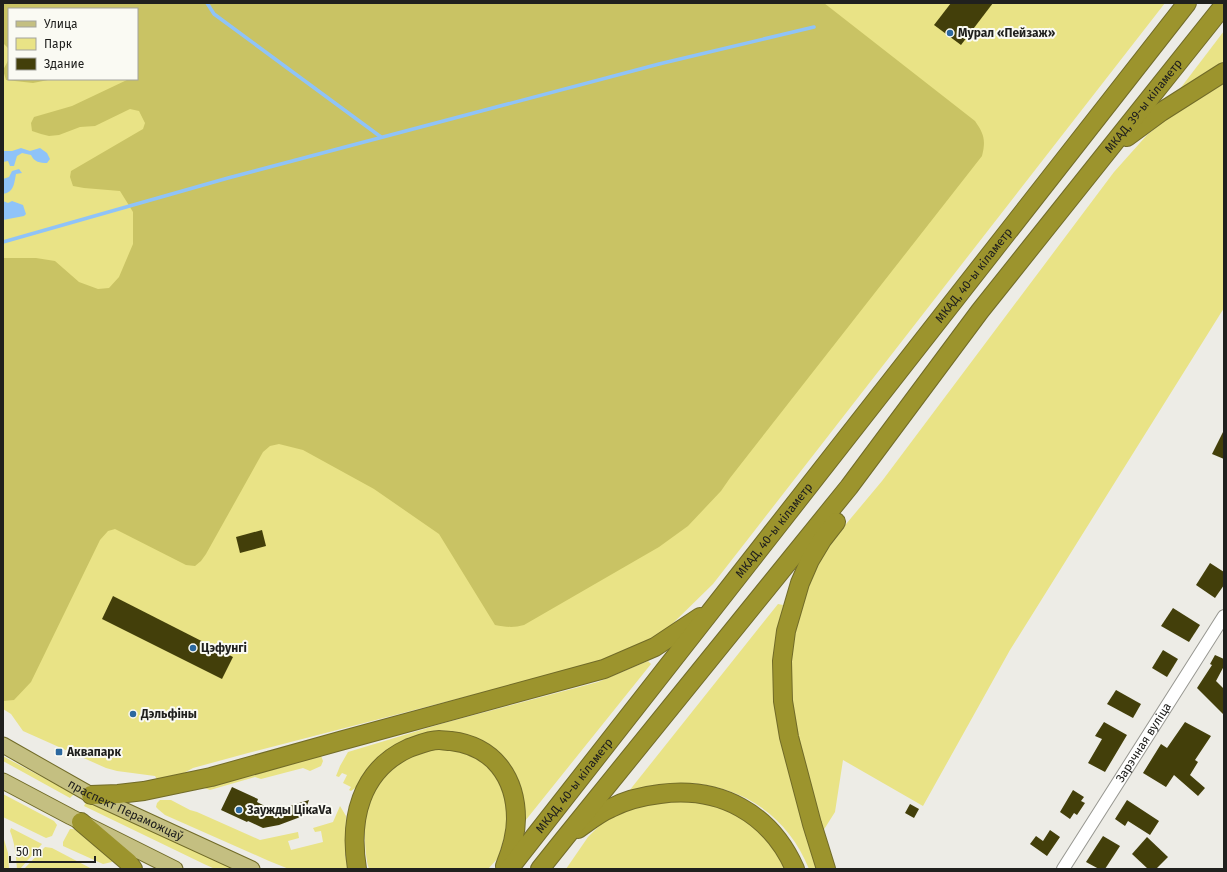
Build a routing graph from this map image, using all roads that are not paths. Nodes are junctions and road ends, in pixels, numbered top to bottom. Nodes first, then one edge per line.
1 (1187, 3) edge
2 (1224, 5) edge
3 (1224, 72) edge
4 (1106, 153) junction
5 (1063, 207) joint
6 (849, 487) junction
7 (712, 608) junction
8 (1224, 616) edge
9 (3, 745) edge
10 (3, 781) edge
11 (90, 795) junction
12 (81, 822) junction
13 (564, 839) junction
14 (133, 869) edge
15 (175, 869) edge
16 (252, 869) edge
17 (357, 869) edge
18 (504, 869) edge
19 (509, 869) edge
20 (540, 869) edge
21 (795, 869) edge
22 (826, 869) edge
23 (1063, 869) edge

1 - 7 highway, МКАД, 40-ы кіламетр
2 - 4 highway, МКАД, 39-ы кіламетр
3 - 4 highway
4 - 5 highway, МКАД, 39-ы кіламетр
5 - 6 highway, МКАД, 40-ы кіламетр
6 - 13 highway, МКАД, 40-ы кіламетр
6 - 22 highway
7 - 11 highway
7 - 19 highway, МКАД, 40-ы кіламетр
8 - 23 street, Зарэчная вуліца
9 - 11 main road, праспект Пераможцаў
10 - 12 main road
11 - 16 main road, праспект Пераможцаў
12 - 14 highway
12 - 15 main road
13 - 20 highway, МКАД, 40-ы кіламетр
13 - 21 highway
17 - 18 highway

